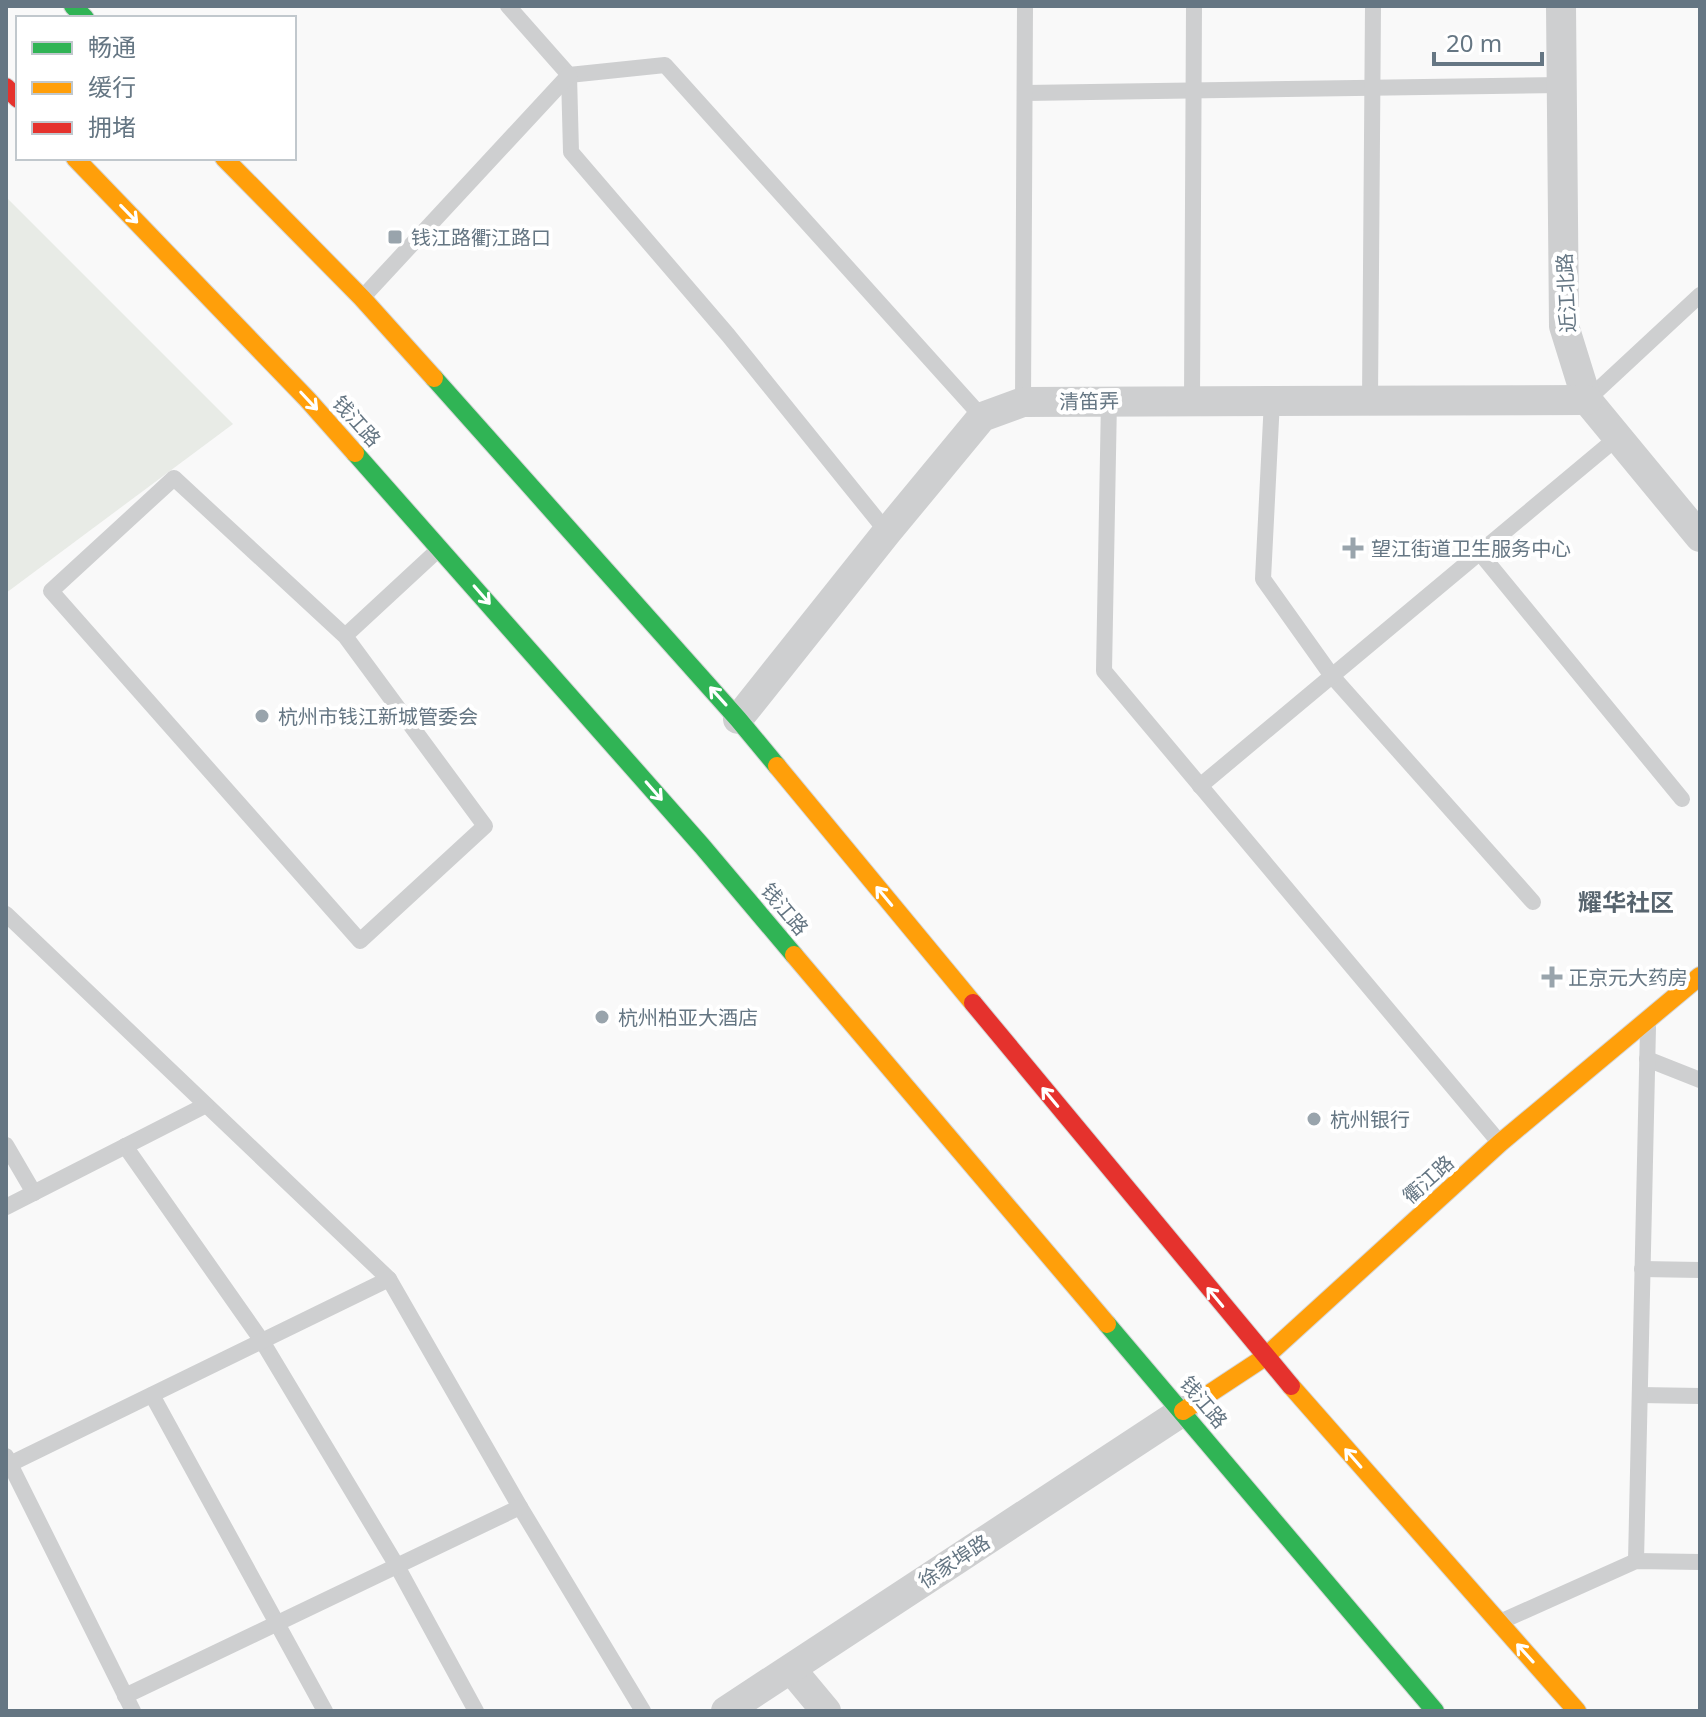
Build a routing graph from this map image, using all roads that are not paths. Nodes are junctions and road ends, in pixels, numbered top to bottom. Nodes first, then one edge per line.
1 (508, 6) edge
2 (1025, 6) edge
3 (1194, 6) edge
4 (1373, 6) edge
5 (1561, 6) edge
6 (569, 75) junction
7 (1562, 85) junction
8 (1372, 88) junction
9 (1195, 91) junction
10 (1025, 93) junction
11 (77, 160) edge
12 (226, 160) edge
13 (1700, 295) edge
14 (362, 298) junction
15 (1109, 400) junction
16 (1192, 400) junction
17 (1272, 400) junction
18 (1370, 400) junction
19 (1587, 400) junction
20 (1023, 402) junction
21 (982, 417) junction
22 (1618, 437) junction
23 (887, 532) junction
24 (1700, 537) edge
25 (440, 548) junction
26 (1480, 553) junction
27 (345, 636) junction
28 (1332, 676) junction
29 (738, 719) junction
30 (1200, 786) junction
31 (1682, 799) dead end
32 (1533, 902) dead end
33 (6, 914) edge
34 (1700, 976) edge
35 (1648, 1020) junction
36 (1647, 1059) junction
37 (1700, 1080) edge
38 (206, 1105) junction
39 (1500, 1143) junction
40 (6, 1145) edge
41 (125, 1146) junction
42 (34, 1193) junction
43 (6, 1207) edge
44 (1642, 1269) junction
45 (1700, 1270) edge
46 (389, 1279) junction
47 (262, 1341) junction
48 (1265, 1357) junction
49 (152, 1395) junction
50 (1640, 1395) junction
51 (1700, 1396) edge
52 (1183, 1411) junction
53 (8, 1460) edge
54 (520, 1507) junction
55 (1636, 1561) junction
56 (1700, 1562) edge
57 (397, 1566) junction
58 (279, 1623) junction
59 (1498, 1623) junction
60 (791, 1669) junction
61 (129, 1704) edge
62 (325, 1711) edge
63 (476, 1711) edge
64 (643, 1711) edge
65 (726, 1711) edge
66 (826, 1711) edge
67 (1435, 1711) edge
68 (1577, 1711) edge

1 - 6 lane
2 - 10 lane
3 - 9 lane
4 - 8 lane
5 - 7 street, 近江北路
6 - 14 lane
6 - 21 lane
6 - 23 lane
7 - 8 lane
7 - 19 street, 近江北路
8 - 9 lane
8 - 18 lane
9 - 10 lane
9 - 16 lane
10 - 20 lane
11 -> 25 main road, 钱江路
12 - 14 main road
13 - 19 lane
29 -> 14 main road
15 - 16 street, 清笛弄
15 - 20 street, 清笛弄
15 - 30 lane
16 - 17 street, 清笛弄
17 - 18 street, 清笛弄
17 - 28 lane
18 - 19 street, 清笛弄
19 - 22 street, 近江北路
20 - 21 street, 清笛弄
21 - 23 street
22 - 24 street, 近江北路
22 - 26 lane
23 - 29 street
25 - 27 lane
25 -> 52 main road, 钱江路
26 - 28 lane
26 - 31 lane
27 - 27 lane
28 - 30 lane
28 - 32 lane
48 -> 29 main road
30 - 39 lane
33 - 38 lane
34 - 35 main road, 衢江路
35 - 36 lane
35 - 39 main road, 衢江路
36 - 37 lane
36 - 44 lane
38 - 41 lane
38 - 46 lane
39 - 48 main road, 衢江路
40 - 42 lane
41 - 42 lane
41 - 47 lane
42 - 43 lane
44 - 45 lane
44 - 50 lane
46 - 47 lane
46 - 54 lane
47 - 49 lane
47 - 57 lane
48 - 52 main road, 衢江路
59 -> 48 main road
49 - 53 lane
49 - 58 lane
50 - 51 lane
50 - 55 lane
52 - 60 street, 徐家埠路
52 - 67 main road, 钱江路
53 - 61 lane
54 - 57 lane
54 - 64 lane
55 - 56 lane
55 - 59 lane
57 - 58 lane
57 - 63 lane
58 - 61 lane
58 - 62 lane
68 -> 59 main road
60 - 65 street, 徐家埠路
60 - 66 street

